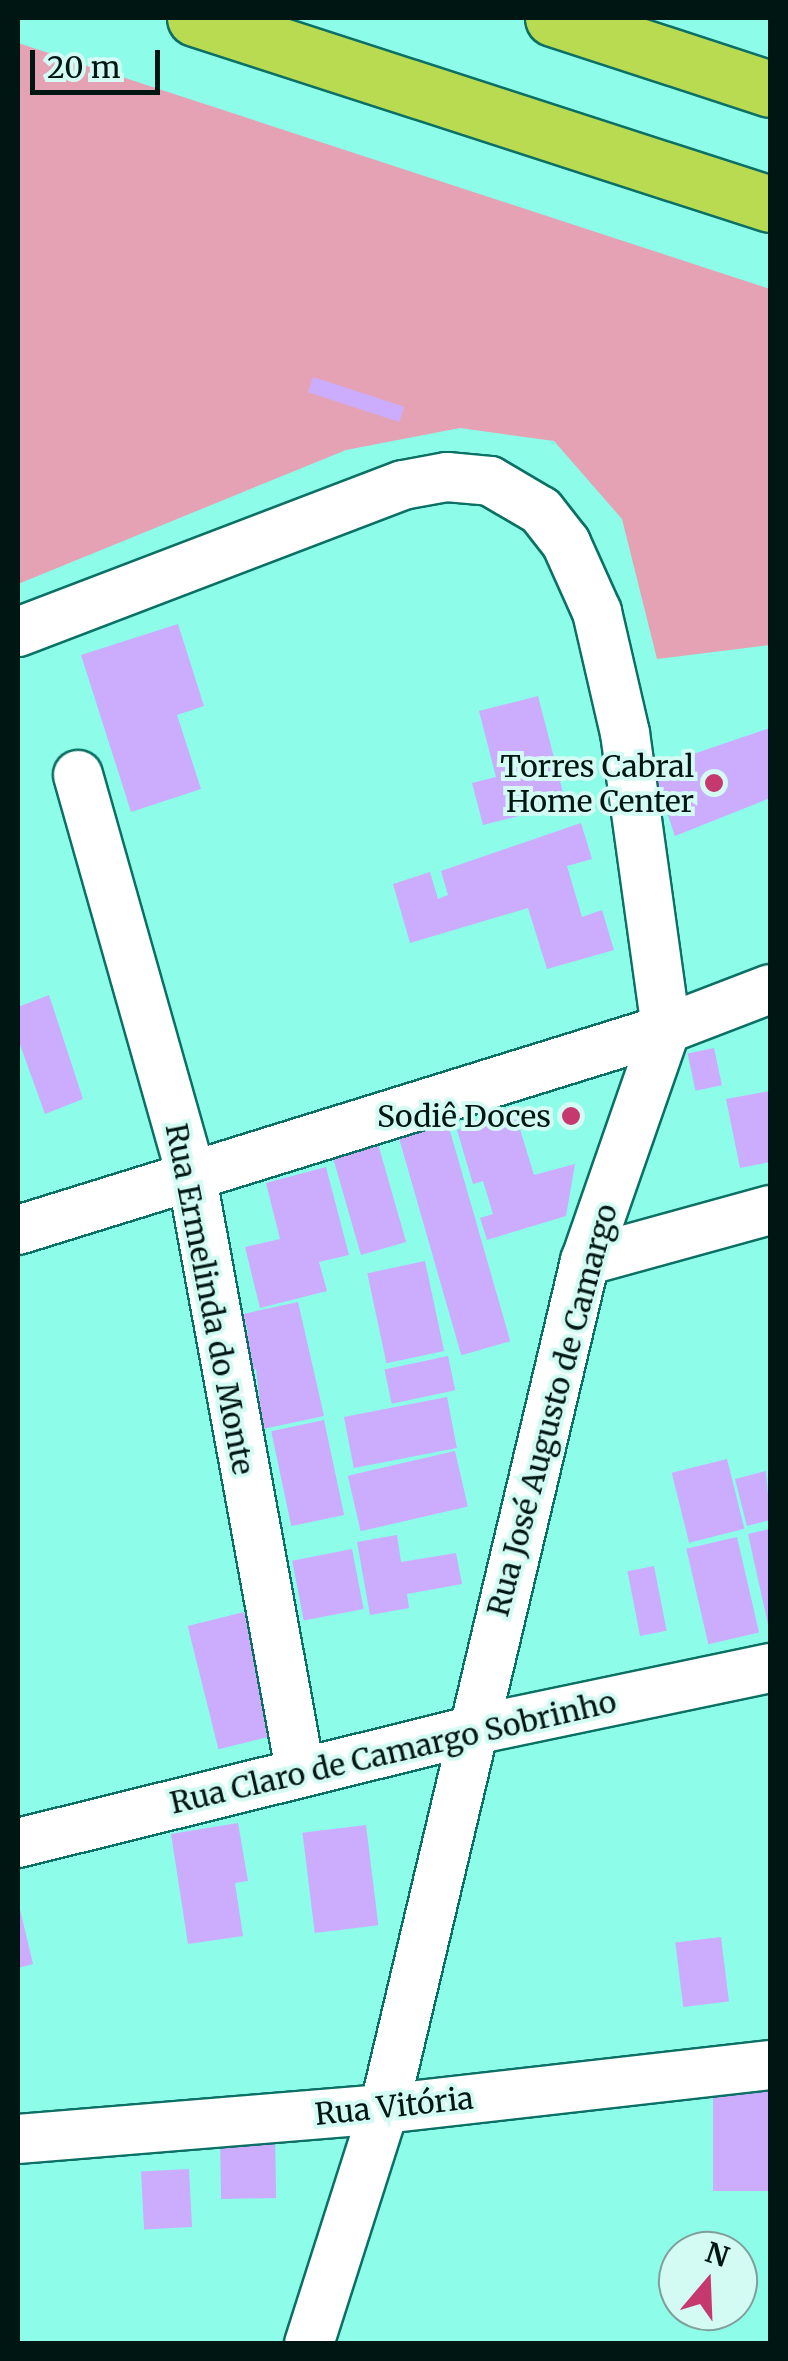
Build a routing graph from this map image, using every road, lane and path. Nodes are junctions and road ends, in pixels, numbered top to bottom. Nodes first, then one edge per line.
1 (195, 18) edge
2 (553, 18) edge
3 (770, 89) edge
4 (770, 204) edge
5 (18, 632) edge
6 (78, 775) dead end
7 (770, 989) edge
8 (666, 1029) junction
9 (192, 1178) junction
10 (770, 1210) edge
11 (18, 1230) edge
12 (586, 1261) junction
13 (770, 1668) edge
14 (469, 1731) junction
15 (300, 1770) junction
16 (18, 1843) edge
17 (770, 2065) edge
18 (384, 2109) junction
19 (18, 2139) edge
20 (310, 2344) edge

1 - 4 highway
2 - 3 highway
5 - 8 street, Rua José Augusto de Camargo
6 - 9 street, Rua Ermelinda do Monte
7 - 8 street
8 - 9 street
8 - 12 street, Rua José Augusto de Camargo
9 - 11 street
9 - 15 street, Rua Ermelinda do Monte
10 - 12 street
12 - 14 street, Rua José Augusto de Camargo
13 - 14 street, Rua Claro de Camargo Sobrinho
14 - 15 street, Rua Claro de Camargo Sobrinho
14 - 18 street, Rua José Augusto de Camargo
15 - 16 street, Rua Claro de Camargo Sobrinho
17 - 18 street, Rua Vitória
18 - 19 street, Rua Vitória
18 - 20 street, Rua José Augusto de Camargo

